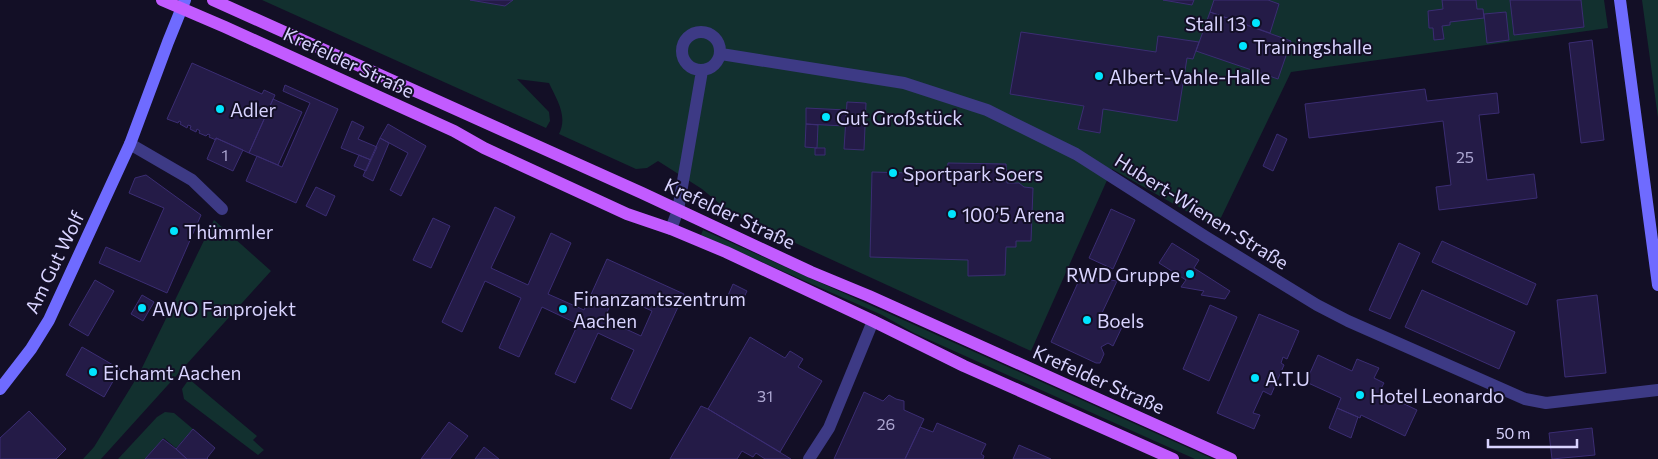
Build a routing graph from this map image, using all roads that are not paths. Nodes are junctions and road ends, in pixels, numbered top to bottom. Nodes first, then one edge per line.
1 (162, 0) edge
2 (213, 0) edge
3 (1620, 0) edge
4 (184, 4) edge
5 (721, 54) junction
6 (702, 71) junction
7 (130, 144) junction
8 (222, 209) dead end
9 (678, 210) junction
10 (671, 229) junction
11 (1658, 285) edge
12 (873, 321) junction
13 (0, 389) edge
14 (1658, 390) edge
15 (809, 459) edge
16 (1173, 459) edge
17 (1231, 459) edge

1 - 4 main road, Krefelder Straße
2 - 9 main road, Krefelder Straße
3 - 11 street
4 - 7 street, Am Gut Wolf
4 - 10 main road, Krefelder Straße
5 - 6 street
5 - 6 street
5 - 14 street, Hubert-Wienen-Straße
6 - 9 street
7 - 8 street
7 - 13 street, Am Gut Wolf
9 - 10 street
9 - 17 main road, Krefelder Straße
10 - 12 main road, Krefelder Straße
12 - 15 street
12 - 16 main road, Krefelder Straße

